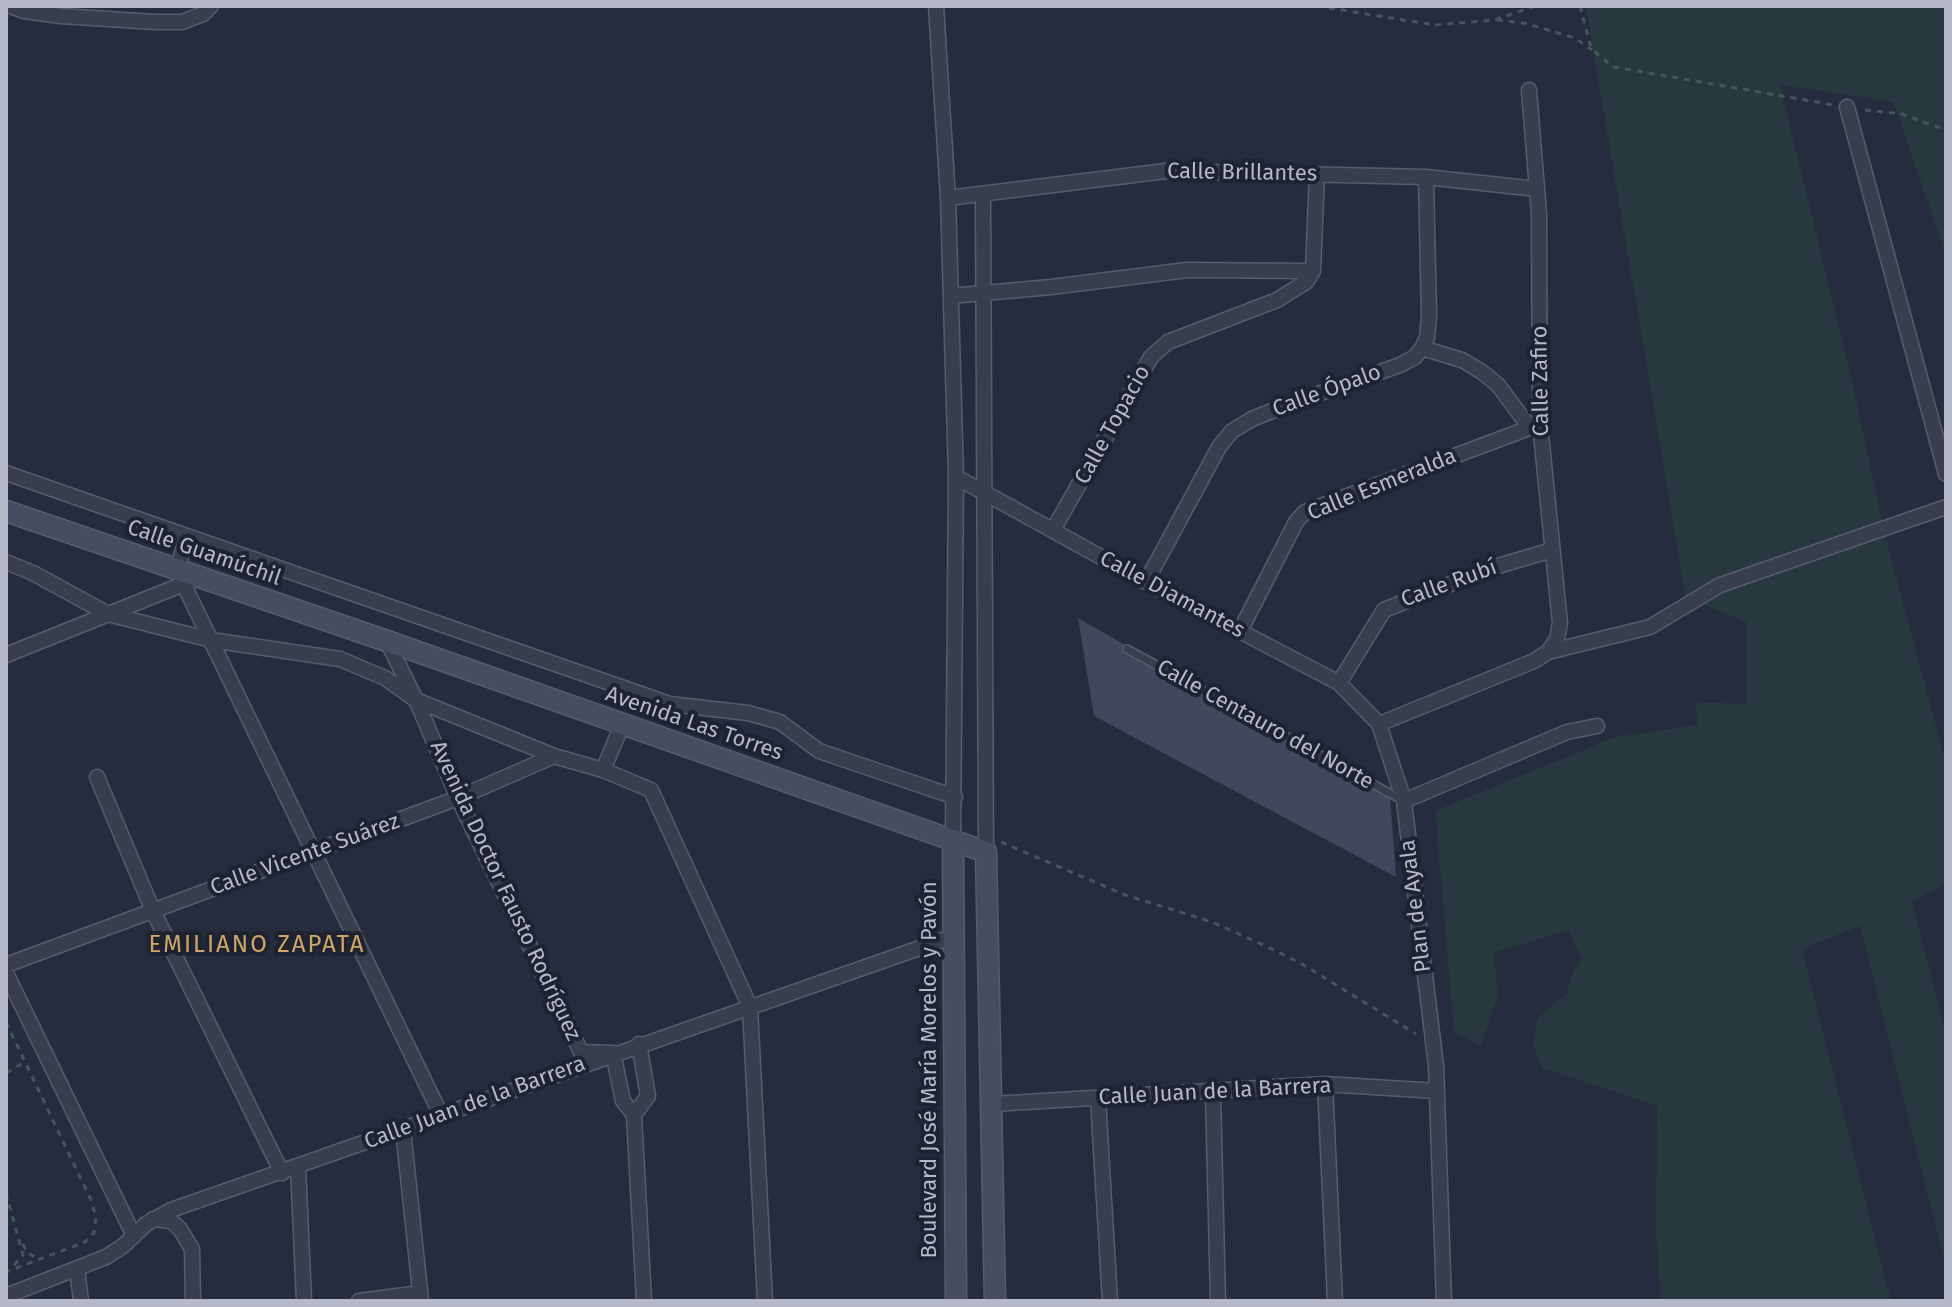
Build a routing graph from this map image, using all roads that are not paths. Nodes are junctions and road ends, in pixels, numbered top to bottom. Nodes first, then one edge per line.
1 (10, 6) edge
2 (211, 6) edge
3 (936, 6) edge
4 (1529, 90) dead end
5 (1847, 107) road end
6 (1317, 174) junction
7 (1426, 177) junction
8 (1537, 189) junction
9 (983, 194) junction
10 (948, 198) junction
11 (1313, 271) junction
12 (985, 294) junction
13 (951, 296) junction
14 (1422, 348) junction
15 (1535, 426) junction
16 (6, 473) edge
17 (1946, 474) edge
18 (956, 477) junction
19 (985, 492) junction
20 (1946, 507) edge
21 (6, 511) edge
22 (1053, 530) junction
23 (187, 536) junction
24 (1552, 550) junction
25 (6, 562) edge
26 (187, 577) junction
27 (1146, 582) junction
28 (108, 614) junction
29 (1240, 631) junction
30 (211, 640) junction
31 (387, 641) junction
32 (1127, 649) dead end
33 (1548, 652) junction
34 (6, 655) edge
35 (1339, 683) junction
36 (416, 700) junction
37 (1379, 724) junction
38 (622, 725) junction
39 (1597, 726) dead end
40 (554, 756) junction
41 (603, 770) junction
42 (97, 777) dead end
43 (955, 797) junction
44 (458, 798) junction
45 (1404, 801) junction
46 (953, 840) junction
47 (986, 844) junction
48 (314, 851) junction
49 (153, 911) junction
50 (954, 936) junction
51 (6, 965) edge
52 (6, 973) edge
53 (750, 1007) junction
54 (639, 1044) junction
55 (613, 1053) junction
56 (1325, 1084) junction
57 (1437, 1091) junction
58 (1213, 1093) junction
59 (1098, 1099) junction
60 (993, 1104) junction
61 (441, 1115) junction
62 (634, 1115) junction
63 (403, 1129) junction
64 (298, 1167) junction
65 (282, 1173) junction
66 (152, 1219) junction
67 (134, 1236) junction
68 (77, 1269) junction
69 (7, 1296) edge
70 (420, 1297) edge
71 (81, 1301) edge
72 (193, 1301) edge
73 (304, 1301) edge
74 (359, 1301) edge
75 (644, 1301) edge
76 (765, 1301) edge
77 (956, 1301) edge
78 (995, 1301) edge
79 (1110, 1301) edge
80 (1218, 1301) edge
81 (1335, 1301) edge
82 (1444, 1301) edge

1 - 2 street
3 - 10 street
4 - 8 street, Calle Zafiro
5 - 17 street
6 - 7 street, Calle Brillantes
6 - 9 street, Calle Brillantes
6 - 11 street
7 - 8 street, Calle Brillantes
7 - 14 street
8 - 15 street, Calle Zafiro
9 - 10 street, Calle Brillantes
9 - 12 street
10 - 13 street
11 - 12 street
11 - 22 street, Calle Topacio
12 - 13 street
12 - 19 street
13 - 18 street
14 - 15 street
14 - 27 street, Calle Ópalo
15 - 24 street, Calle Zafiro
15 - 29 street, Calle Esmeralda
16 - 23 street
18 - 19 street, Calle Diamantes
18 - 43 street
19 - 22 street, Calle Diamantes
19 - 47 street
20 - 33 street
21 - 26 street, Calle Guamúchil
22 - 27 street, Calle Diamantes
23 - 26 street
23 - 43 street
24 - 33 street, Calle Zafiro
24 - 35 street, Calle Rubí
25 - 28 street
26 - 28 street
26 - 30 street
26 - 31 street, Calle Guamúchil
27 - 29 street, Calle Diamantes
28 - 30 street
28 - 34 street
29 - 35 street, Calle Diamantes
30 - 36 street
30 - 48 street
31 - 36 street, Avenida Doctor Fausto Rodríguez
31 - 38 street, Avenida Las Torres
32 - 45 lane, Calle Centauro del Norte
33 - 37 street
35 - 37 street, Calle Diamantes
36 - 40 street
36 - 44 street, Avenida Doctor Fausto Rodríguez
37 - 45 street, Plan de Ayala
38 - 41 street
38 - 46 street, Avenida Las Torres
39 - 45 street
40 - 41 street
40 - 44 street, Calle Vicente Suárez
41 - 53 street
42 - 49 street
43 - 46 street
44 - 48 street, Calle Vicente Suárez
44 - 55 street, Avenida Doctor Fausto Rodríguez
45 - 57 street, Plan de Ayala
46 - 47 street, Avenida Las Torres
46 - 50 street, Boulevard José María Morelos y Pavón
47 - 60 street
48 - 49 street, Calle Vicente Suárez
48 - 61 street
49 - 51 street, Calle Vicente Suárez
49 - 65 street
50 - 53 street, Calle Juan de la Barrera
50 - 77 street, Boulevard José María Morelos y Pavón
52 - 67 street
53 - 54 street, Calle Juan de la Barrera
53 - 76 street
54 - 55 street, Calle Juan de la Barrera
54 - 62 street, Avenida Doctor Fausto Rodríguez
55 - 61 street, Calle Juan de la Barrera
55 - 62 street, Avenida Doctor Fausto Rodríguez
56 - 57 street, Calle Juan de la Barrera
56 - 58 street, Calle Juan de la Barrera
56 - 81 street
57 - 82 street, Plan de Ayala
58 - 59 street, Calle Juan de la Barrera
58 - 80 street
59 - 60 street, Calle Juan de la Barrera
59 - 79 street
60 - 78 street
61 - 63 street, Calle Juan de la Barrera
62 - 75 street, Avenida Doctor Fausto Rodríguez
63 - 64 street, Calle Juan de la Barrera
63 - 70 street
64 - 65 street, Calle Juan de la Barrera
64 - 73 street
65 - 66 street, Calle Juan de la Barrera
66 - 67 street, Calle Juan de la Barrera
66 - 72 street
67 - 68 street, Calle Juan de la Barrera
68 - 69 street, Calle Juan de la Barrera
68 - 71 street
70 - 74 street

